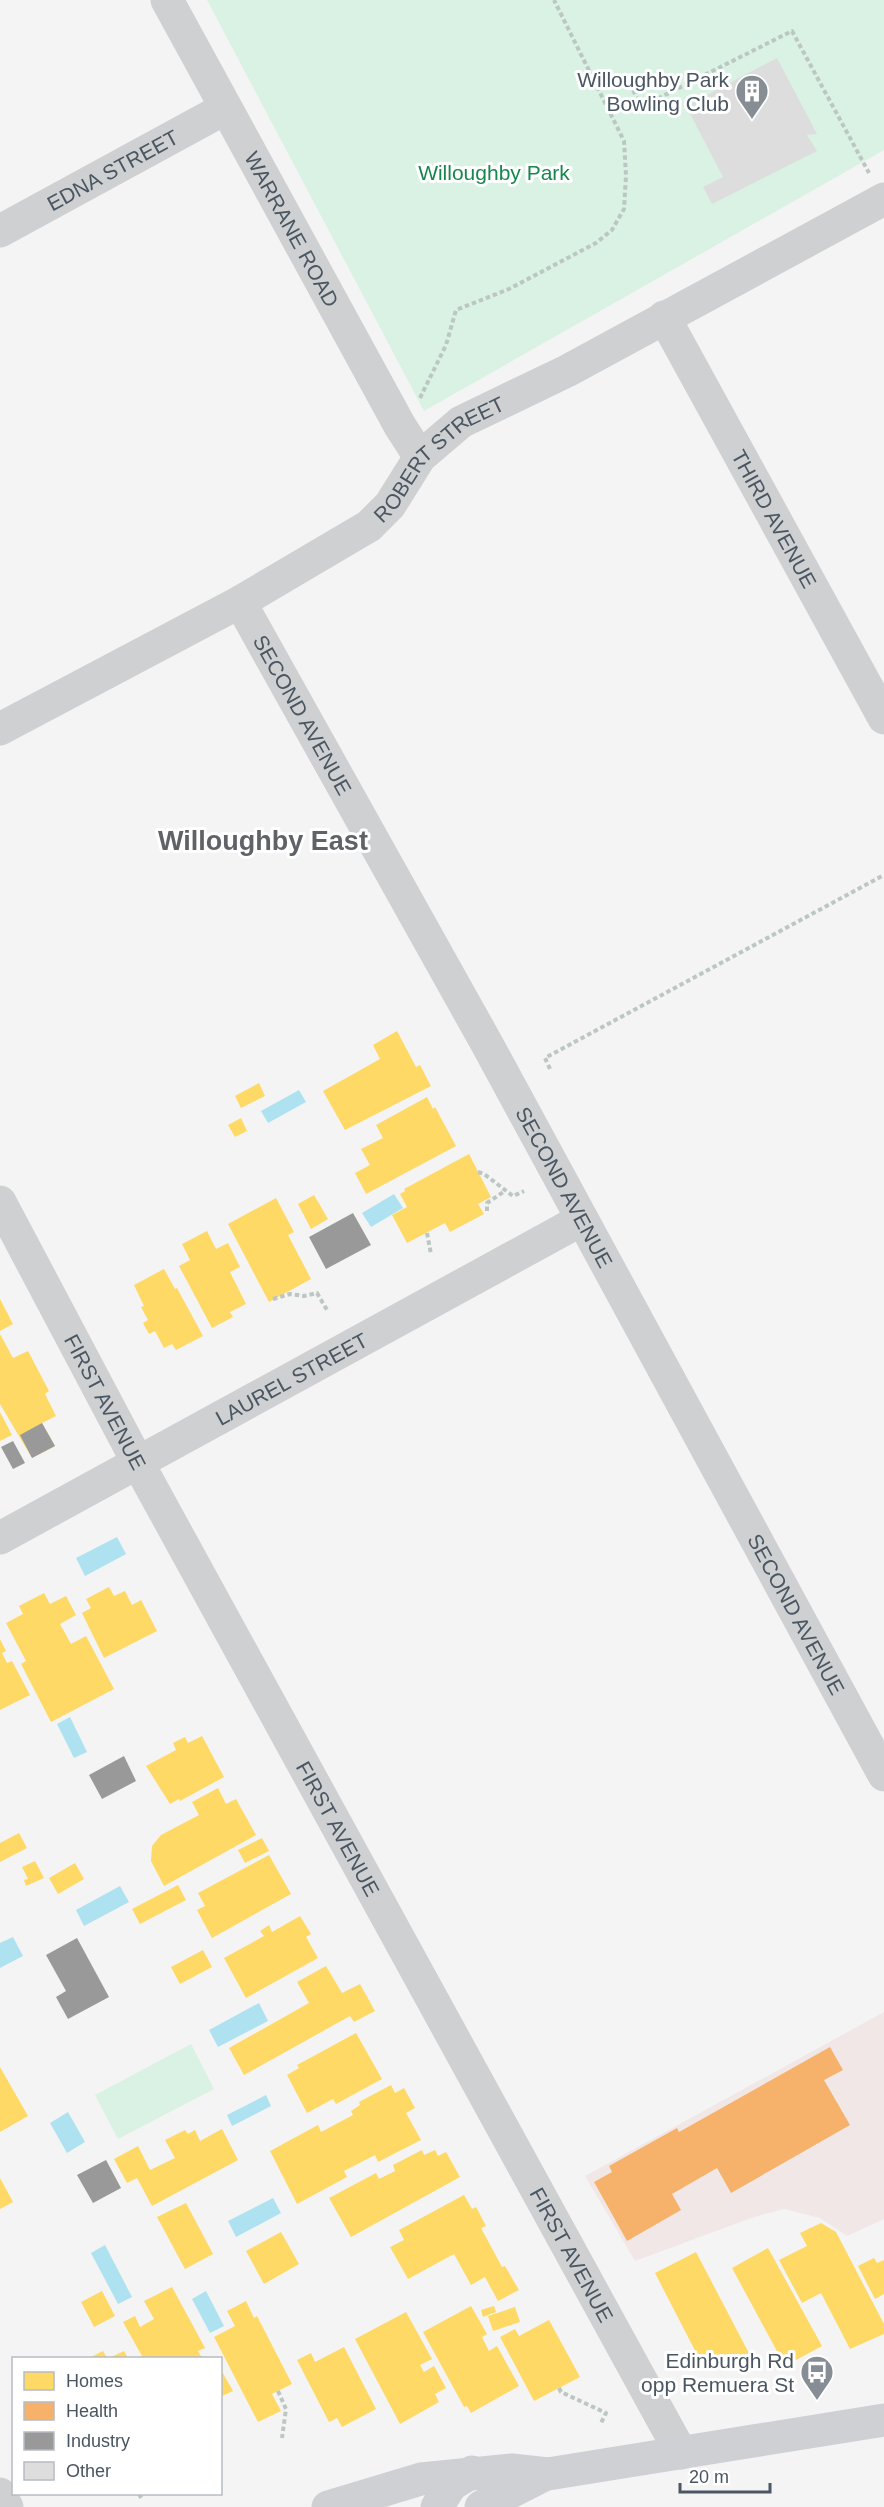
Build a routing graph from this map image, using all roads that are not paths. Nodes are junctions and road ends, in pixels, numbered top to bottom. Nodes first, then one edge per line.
1 (167, 0) edge
2 (224, 109) junction
3 (884, 199) edge
4 (0, 231) edge
5 (664, 317) junction
6 (420, 457) junction
7 (240, 602) junction
8 (884, 718) edge
9 (0, 729) edge
10 (0, 1202) edge
11 (581, 1220) junction
12 (138, 1463) junction
13 (0, 1538) edge
14 (884, 1775) edge
15 (884, 2420) edge
16 (681, 2453) junction
17 (472, 2472) junction
18 (548, 2474) junction
19 (513, 2490) junction
20 (0, 2494) edge
21 (439, 2502) edge
22 (7, 2507) edge
23 (328, 2507) edge
24 (387, 2507) edge
25 (481, 2507) edge

1 - 2 street, WARRANE ROAD
2 - 4 street, EDNA STREET
2 - 6 street, WARRANE ROAD
3 - 5 street, ROBERT STREET
5 - 6 street, ROBERT STREET
5 - 8 street, THIRD AVENUE
6 - 7 street, ROBERT STREET
7 - 9 street, ROBERT STREET
7 - 11 street, SECOND AVENUE
10 - 12 street, FIRST AVENUE
11 - 12 street, LAUREL STREET
11 - 14 street, SECOND AVENUE
12 - 13 street, LAUREL STREET
12 - 16 street, FIRST AVENUE
15 - 16 main road
16 - 18 main road
17 - 18 main road
17 - 21 main road
17 - 23 main road
18 - 19 main road
19 - 21 main road
19 - 25 main road
20 - 22 street
21 - 24 main road

